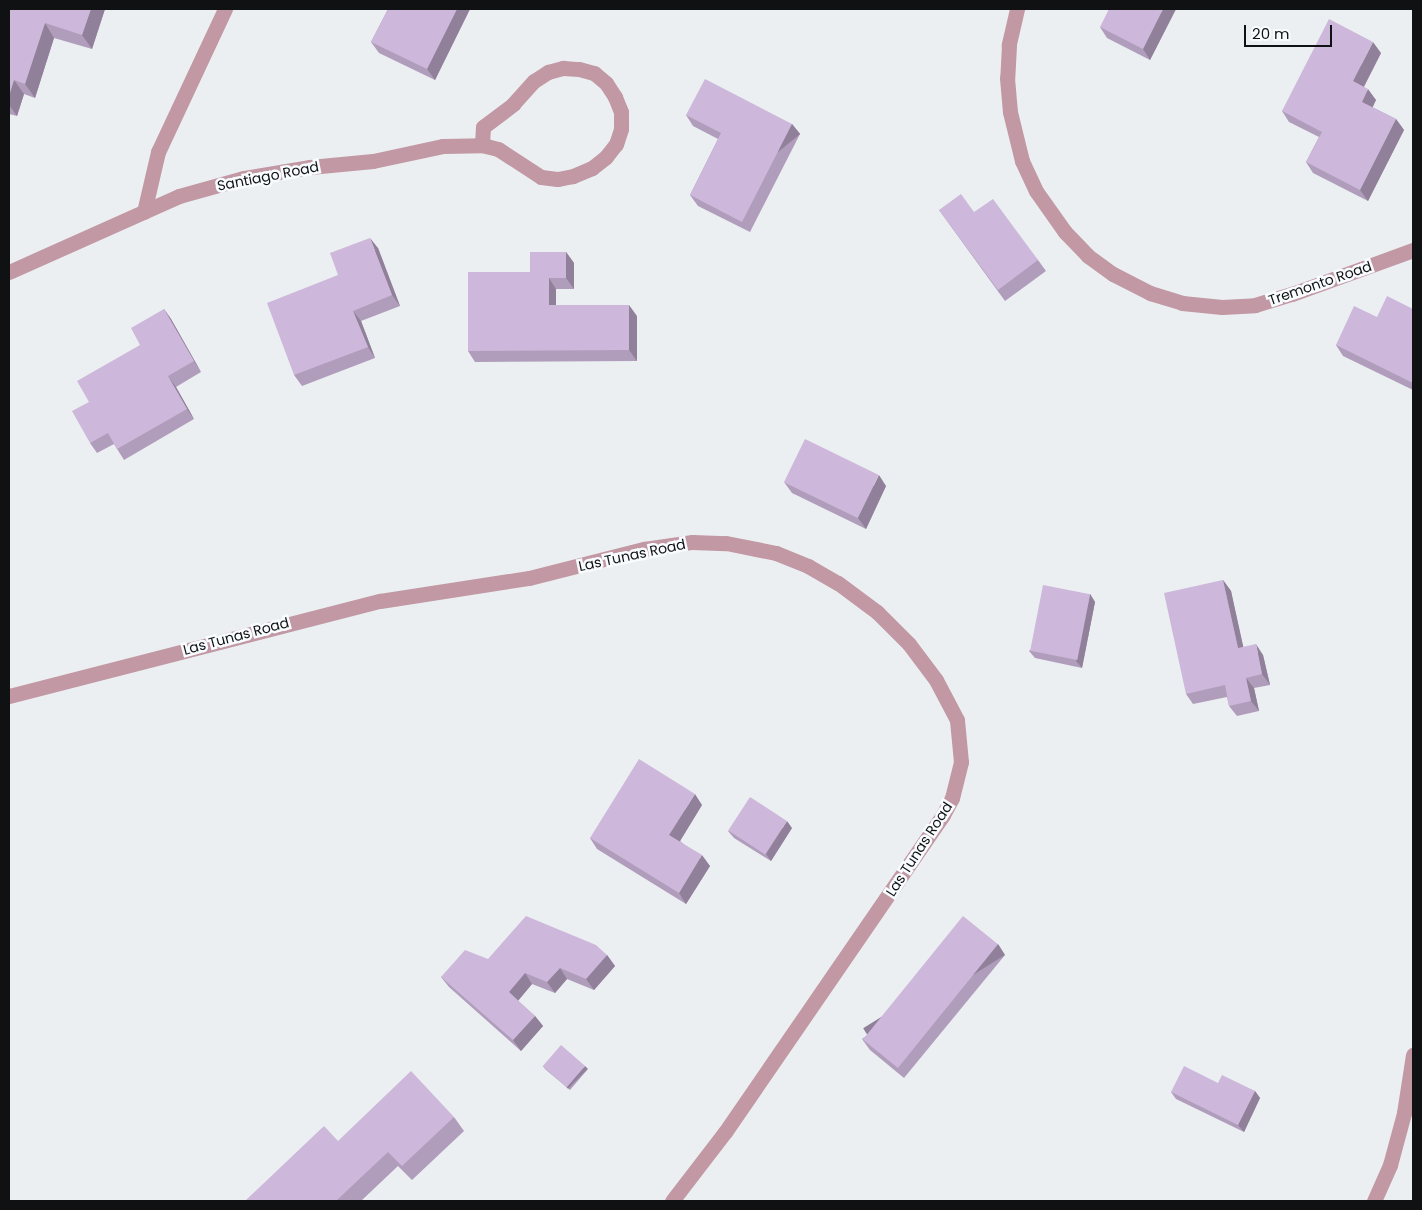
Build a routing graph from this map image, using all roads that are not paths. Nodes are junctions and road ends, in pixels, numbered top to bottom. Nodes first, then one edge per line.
1 (225, 9) edge
2 (1016, 9) edge
3 (482, 145) junction
4 (144, 212) junction
5 (1413, 250) edge
6 (9, 272) edge
7 (9, 696) edge
8 (1413, 1055) edge
9 (672, 1201) edge
10 (1374, 1201) edge

1 - 4 street
2 - 5 street, Tremonto Road
3 - 3 street, Santiago Road
3 - 4 street, Santiago Road
4 - 6 street, Santiago Road
7 - 9 street, Las Tunas Road
8 - 10 street

